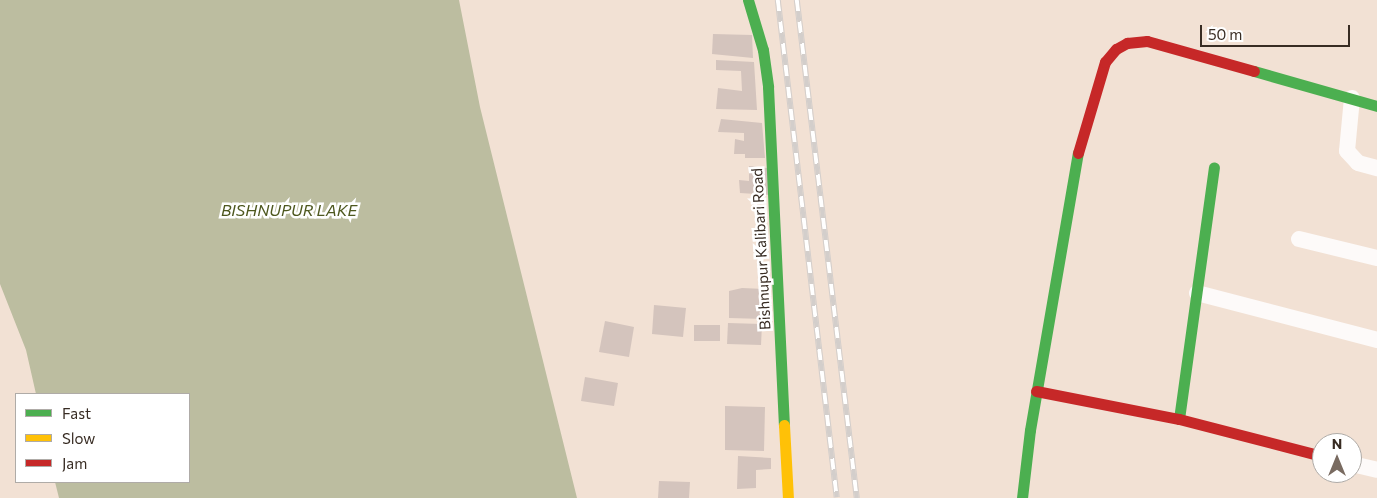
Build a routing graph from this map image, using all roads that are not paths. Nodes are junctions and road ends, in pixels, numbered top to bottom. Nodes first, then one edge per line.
1 (748, 0) edge
2 (1352, 98) junction
3 (1377, 106) edge
4 (1214, 167) dead end
5 (1377, 168) edge
6 (1299, 239) dead end
7 (1377, 258) edge
8 (1197, 293) junction
9 (1377, 340) edge
10 (1036, 391) junction
11 (1179, 419) junction
12 (1312, 453) edge
13 (1362, 466) edge
14 (1377, 470) edge
15 (788, 498) edge
16 (1022, 498) edge

1 - 15 street, Bishnupur Kalibari Road
2 - 3 street
2 - 5 street
2 - 10 street
4 - 8 street
6 - 7 street
8 - 9 street
8 - 11 street
10 - 11 street
10 - 16 street
11 - 12 street
13 - 14 street

